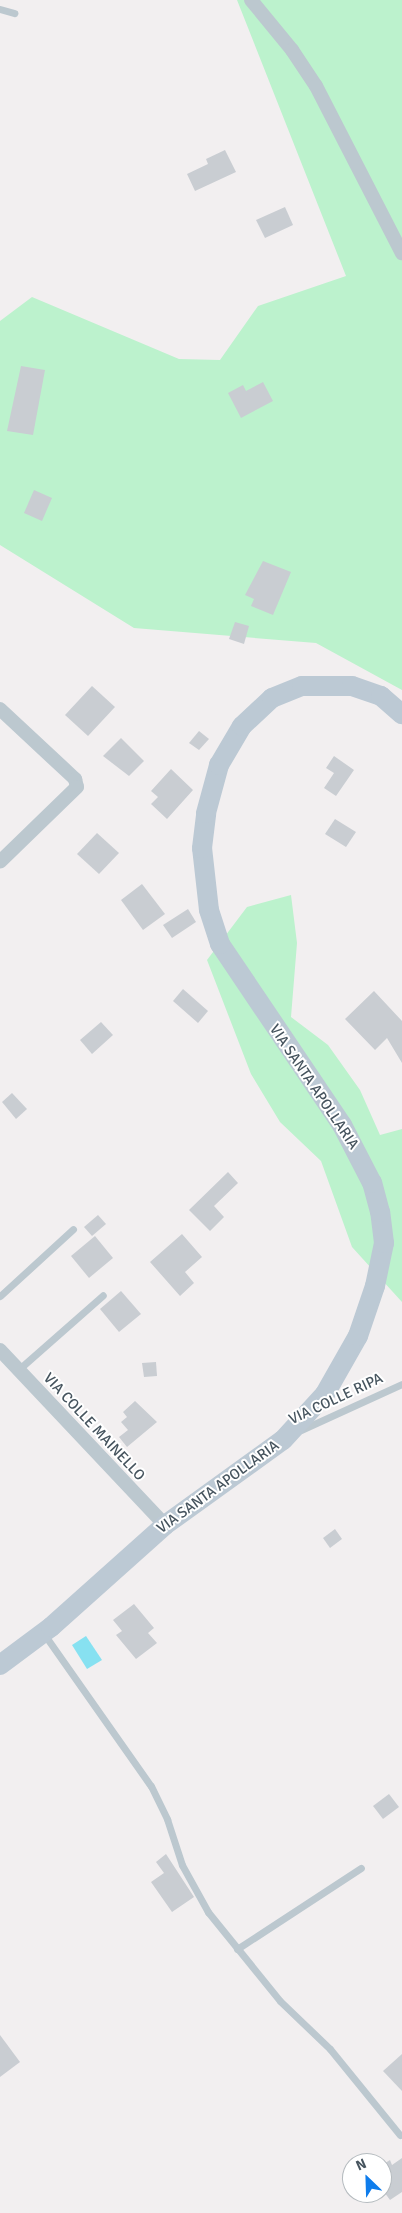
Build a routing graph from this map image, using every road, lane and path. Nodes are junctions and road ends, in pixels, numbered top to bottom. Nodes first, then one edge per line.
1 (251, 0) edge
2 (0, 9) edge
3 (14, 13) dead end
4 (402, 253) edge
5 (0, 709) edge
6 (402, 714) edge
7 (0, 862) edge
8 (73, 1229) dead end
9 (103, 1294) dead end
10 (0, 1296) edge
11 (0, 1350) edge
12 (18, 1370) junction
13 (402, 1384) edge
14 (283, 1440) junction
15 (165, 1525) junction
16 (44, 1633) junction
17 (0, 1665) edge
18 (361, 1868) dead end
19 (238, 1949) junction
20 (400, 2135) dead end

1 - 4 street
2 - 3 lane
5 - 7 street
6 - 14 street, VIA SANTA APOLLARIA
8 - 10 lane
9 - 12 lane
11 - 12 street, VIA COLLE MAINELLO
12 - 15 street, VIA COLLE MAINELLO
13 - 14 lane, VIA COLLE RIPA
14 - 15 street, VIA SANTA APOLLARIA
15 - 16 street, VIA SANTA APOLLARIA
16 - 17 street, VIA SANTA APOLLARIA
16 - 19 lane
18 - 19 lane
19 - 20 lane

